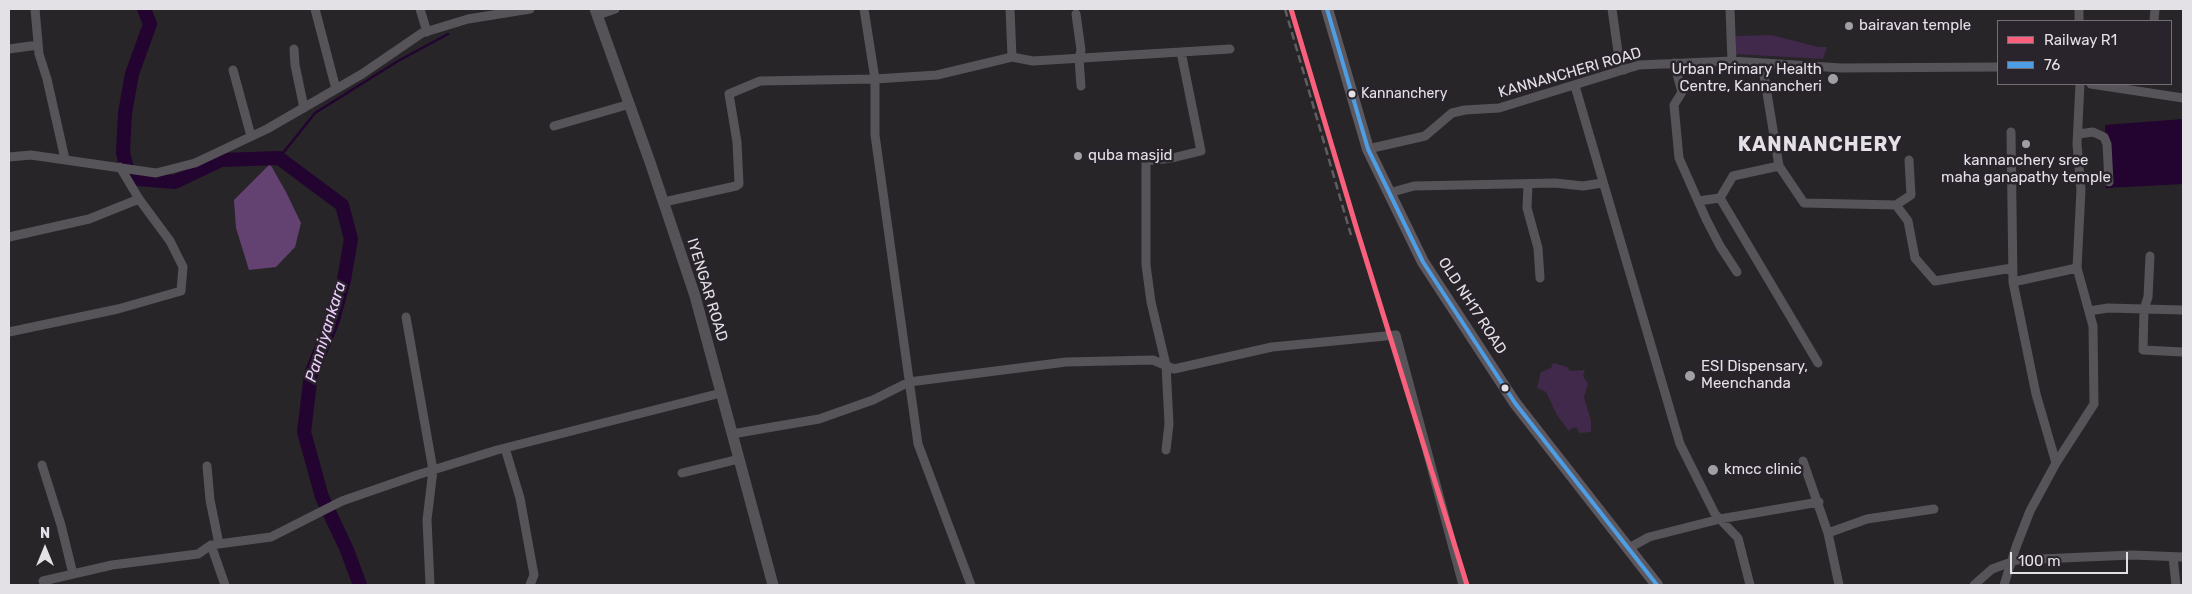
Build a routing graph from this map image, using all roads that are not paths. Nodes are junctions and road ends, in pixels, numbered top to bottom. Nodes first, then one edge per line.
1 (35, 9) edge
2 (315, 9) edge
3 (420, 9) edge
4 (530, 9) edge
5 (615, 9) edge
6 (864, 9) edge
7 (1010, 9) edge
8 (1327, 9) edge
9 (1612, 9) edge
10 (1730, 9) edge
11 (597, 12) edge
12 (1076, 14) dead end
13 (427, 32) junction
14 (38, 45) junction
15 (9, 49) edge
16 (294, 49) dead end
17 (1230, 49) dead end
18 (1181, 52) junction
19 (1012, 57) junction
20 (1079, 59) junction
21 (1732, 61) junction
22 (1762, 63) junction
23 (1674, 64) junction
24 (1997, 67) edge
25 (233, 70) dead end
26 (1624, 70) junction
27 (875, 79) junction
28 (2080, 85) edge
29 (2106, 85) edge
30 (1080, 86) dead end
31 (1575, 86) junction
32 (2150, 88) edge
33 (336, 89) junction
34 (2183, 98) edge
35 (630, 104) junction
36 (304, 108) junction
37 (554, 126) dead end
38 (2011, 132) dead end
39 (2078, 134) junction
40 (251, 136) junction
41 (1368, 149) junction
42 (9, 156) edge
43 (66, 159) junction
44 (1909, 160) dead end
45 (1779, 166) junction
46 (120, 167) junction
47 (2109, 182) dead end
48 (1602, 183) junction
49 (1528, 184) junction
50 (1389, 192) junction
51 (1720, 198) junction
52 (139, 200) junction
53 (1698, 201) junction
54 (664, 202) junction
55 (1896, 205) junction
56 (9, 237) edge
57 (2150, 256) dead end
58 (2012, 268) junction
59 (2077, 268) junction
60 (1737, 272) dead end
61 (1540, 278) dead end
62 (2013, 282) junction
63 (2144, 309) junction
64 (2183, 310) edge
65 (2089, 311) junction
66 (406, 317) dead end
67 (9, 332) edge
68 (2183, 352) edge
69 (1818, 364) dead end
70 (1166, 365) junction
71 (909, 382) junction
72 (721, 393) junction
73 (732, 434) junction
74 (506, 448) junction
75 (1166, 450) dead end
76 (739, 459) junction
77 (1803, 461) dead end
78 (2056, 463) junction
79 (42, 465) dead end
80 (207, 466) dead end
81 (433, 470) junction
82 (682, 473) dead end
83 (1819, 502) junction
84 (1934, 509) dead end
85 (1720, 519) junction
86 (1828, 533) junction
87 (215, 544) junction
88 (1629, 548) junction
89 (2173, 557) junction
90 (2183, 557) edge
91 (2011, 562) junction
92 (73, 574) junction
93 (43, 581) dead end
94 (225, 585) edge
95 (430, 585) edge
96 (530, 585) edge
97 (773, 585) edge
98 (971, 585) edge
99 (1463, 585) edge
100 (1657, 585) edge
101 (1750, 585) edge
102 (1839, 585) edge
103 (1974, 585) edge
104 (2004, 585) edge
105 (2176, 585) edge

1 - 14 street
2 - 33 street
3 - 13 street
4 - 13 street
5 - 11 street
6 - 27 street
7 - 19 street
8 - 41 main road, OLD NH17 ROAD
9 - 26 street
10 - 21 street
11 - 35 main road, IYENGAR ROAD
12 - 20 street
13 - 33 street
14 - 15 street
14 - 43 street
16 - 36 street
17 - 18 street
18 - 20 street
18 - 70 street
19 - 20 street
19 - 27 street
20 - 30 street
21 - 22 street, KANNANCHERI ROAD
21 - 23 street, KANNANCHERI ROAD
22 - 24 street, KANNANCHERI ROAD
22 - 45 street
23 - 26 street, KANNANCHERI ROAD
23 - 53 street
25 - 40 street
26 - 31 street, KANNANCHERI ROAD
27 - 54 street
27 - 71 street
28 - 39 street
29 - 32 street
31 - 41 street, KANNANCHERI ROAD
31 - 48 street
32 - 34 street
33 - 36 street
35 - 37 street
35 - 54 main road, IYENGAR ROAD
36 - 40 street
38 - 58 street
39 - 47 street
39 - 59 street
40 - 46 street
41 - 50 main road, OLD NH17 ROAD
42 - 43 street
43 - 46 street
44 - 55 street
45 - 51 street
45 - 55 street
46 - 52 street
48 - 49 street
48 - 85 street
49 - 50 street
49 - 61 street
50 - 88 main road, OLD NH17 ROAD
51 - 53 street
51 - 69 street
52 - 56 street
52 - 67 street
53 - 60 street
54 - 72 main road, IYENGAR ROAD
55 - 58 street
57 - 63 street
58 - 62 street
59 - 62 street
59 - 65 street
62 - 78 street
63 - 64 street
63 - 65 street
63 - 68 street
65 - 78 street
66 - 81 street
70 - 71 street
70 - 75 street
70 - 99 street
71 - 73 street
71 - 98 street
72 - 73 main road, IYENGAR ROAD
72 - 74 street
73 - 76 main road, IYENGAR ROAD
74 - 81 street
74 - 96 street
76 - 82 street
76 - 97 main road, IYENGAR ROAD
77 - 83 street
78 - 91 street
79 - 92 street
80 - 87 street
81 - 87 street
81 - 95 street
83 - 85 street
83 - 86 street
84 - 86 street
85 - 88 street
85 - 101 street
86 - 102 street
87 - 92 street
87 - 94 street
88 - 100 main road, OLD NH17 ROAD
89 - 90 street
89 - 91 street
89 - 105 street
91 - 103 street
91 - 104 street
92 - 93 street

